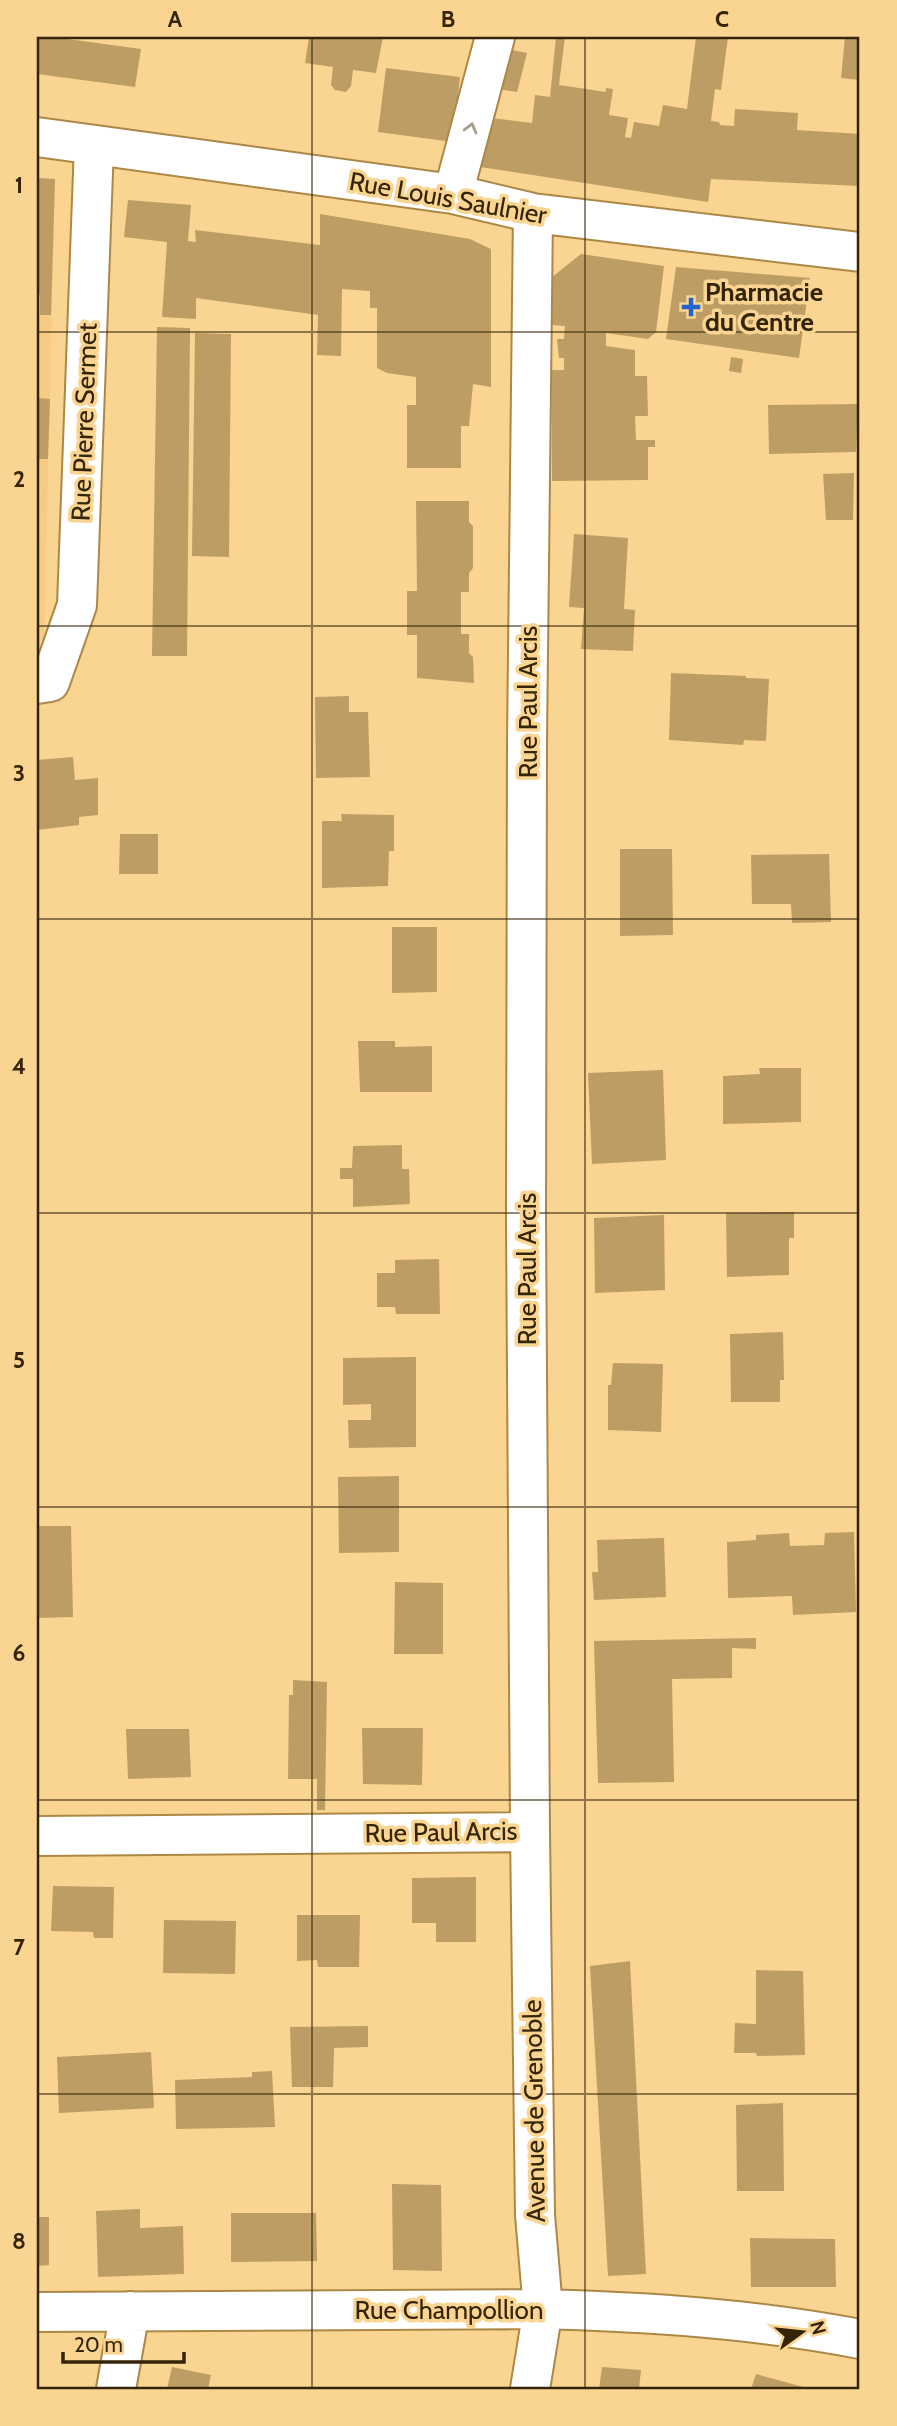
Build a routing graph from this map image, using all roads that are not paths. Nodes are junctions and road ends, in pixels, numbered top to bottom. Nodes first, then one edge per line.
1 (495, 37) edge
2 (37, 137) edge
3 (94, 145) junction
4 (453, 194) junction
5 (533, 213) junction
6 (860, 252) edge
7 (37, 684) edge
8 (530, 1832) junction
9 (37, 1836) edge
10 (544, 2309) junction
11 (130, 2311) junction
12 (37, 2312) edge
13 (860, 2339) edge
14 (116, 2389) edge
15 (530, 2389) edge

4 -> 1 street
2 - 3 street, Rue Louis Saulnier
3 - 4 street, Rue Louis Saulnier
3 - 7 street, Rue Pierre Sermet
4 - 5 street, Rue Louis Saulnier
5 - 6 street, Rue Louis Saulnier
5 - 8 street, Rue Paul Arcis
8 - 9 street, Rue Paul Arcis
8 - 10 street, Avenue de Grenoble
10 - 11 street, Rue Champollion
10 - 13 street, Rue Champollion
10 - 15 street, Avenue de Grenoble
11 - 12 street, Rue Champollion
11 - 14 street

